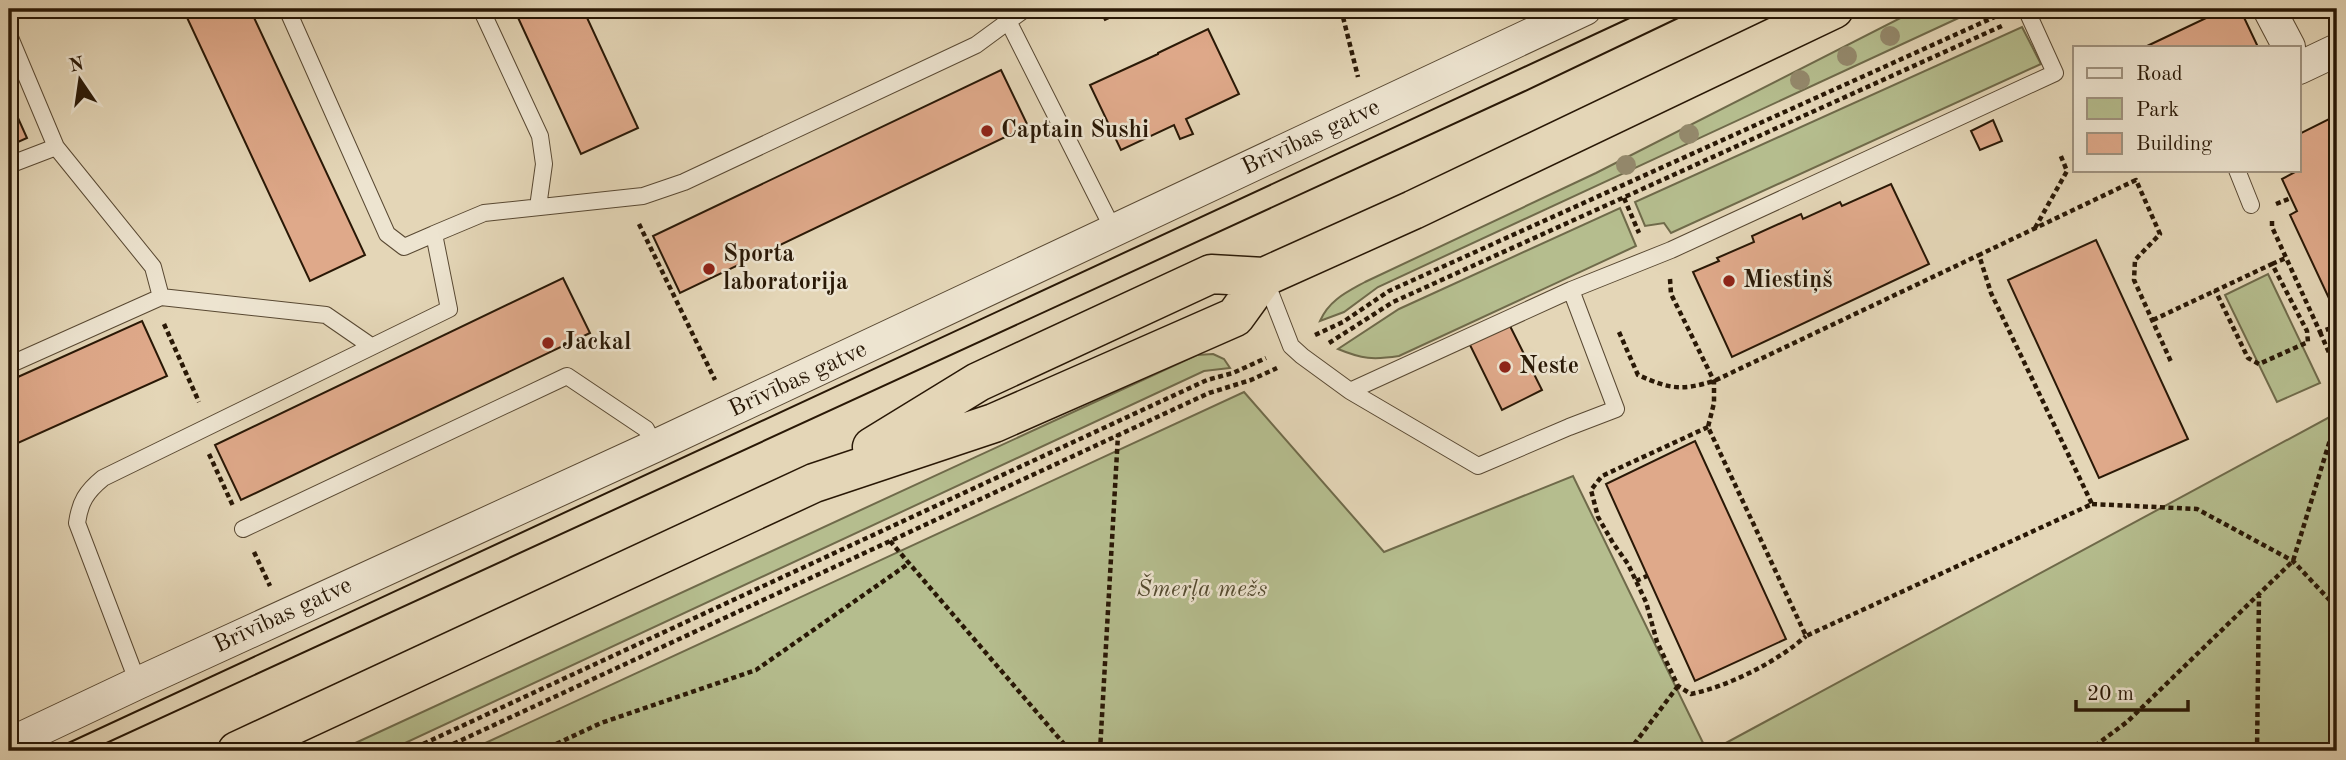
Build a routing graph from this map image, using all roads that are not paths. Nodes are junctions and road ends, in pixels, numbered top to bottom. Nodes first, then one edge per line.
1 (287, 9) edge
2 (481, 9) edge
3 (1025, 9) edge
4 (1585, 9) edge
5 (1834, 9) edge
6 (2269, 9) edge
7 (2022, 10) edge
8 (1005, 15) edge
9 (9, 35) edge
10 (2288, 46) edge
11 (2337, 50) edge
12 (2300, 68) edge
13 (56, 147) junction
14 (9, 165) edge
15 (2238, 172) edge
16 (2251, 205) dead end
17 (538, 207) junction
18 (1114, 232) junction
19 (435, 234) junction
20 (1264, 277) junction
21 (1571, 290) junction
22 (157, 299) junction
23 (371, 346) junction
24 (9, 365) edge
25 (1350, 391) junction
26 (656, 446) junction
27 (243, 529) dead end
28 (138, 683) junction
29 (9, 744) edge
30 (237, 751) edge

1 - 19 lane
2 - 17 lane
3 - 8 lane
4 - 18 street, Brīvības gatve
5 - 20 highway
6 - 10 street
7 - 21 lane
8 - 17 lane
8 - 18 lane
9 - 13 lane
11 - 12 street
13 - 14 lane
13 - 22 lane
15 - 16 lane
17 - 19 lane
18 - 26 street, Brīvības gatve
19 - 23 lane
20 - 25 lane
20 - 30 highway
21 - 25 lane
21 - 25 lane
22 - 23 lane
22 - 24 lane
23 - 28 lane
26 - 27 lane
26 - 28 street, Brīvības gatve
28 - 29 street, Brīvības gatve

